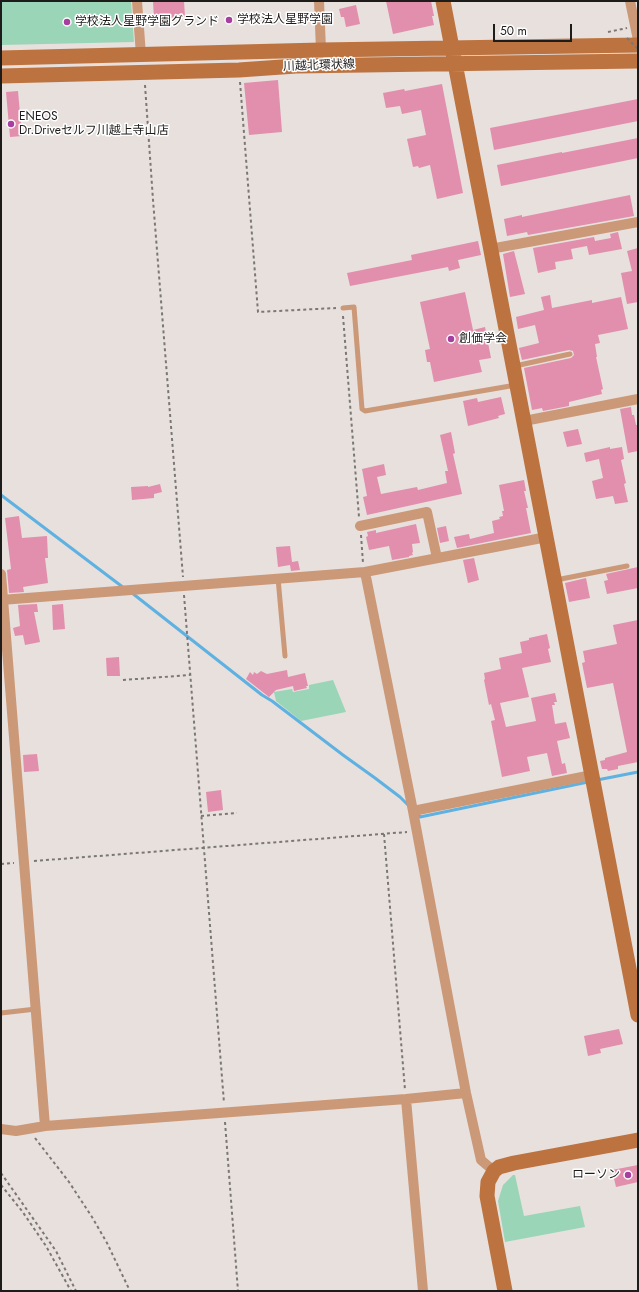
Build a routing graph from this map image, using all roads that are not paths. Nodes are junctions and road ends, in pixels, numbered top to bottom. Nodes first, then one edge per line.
1 (137, 1) edge
2 (319, 1) edge
3 (443, 1) edge
4 (630, 1) edge
5 (638, 40) edge
6 (633, 41) edge
7 (452, 48) junction
8 (321, 50) junction
9 (141, 55) junction
10 (1, 58) edge
11 (638, 61) edge
12 (456, 64) junction
13 (1, 76) edge
14 (638, 222) edge
15 (490, 249) junction
16 (343, 308) road end
17 (570, 354) dead end
18 (514, 366) junction
19 (517, 384) junction
20 (638, 399) edge
21 (524, 421) junction
22 (360, 526) road end
23 (547, 536) junction
24 (437, 558) junction
25 (627, 566) dead end
26 (365, 572) junction
27 (1, 574) edge
28 (278, 578) junction
29 (555, 580) junction
30 (2, 600) edge
31 (285, 656) dead end
32 (593, 780) junction
33 (413, 811) junction
34 (36, 1009) junction
35 (1, 1013) edge
36 (638, 1015) edge
37 (466, 1093) junction
38 (406, 1099) junction
39 (45, 1126) junction
40 (1, 1129) edge
41 (638, 1140) edge
42 (494, 1171) junction
43 (423, 1291) edge
44 (505, 1291) edge

1 - 9 street
2 - 8 street
3 - 7 street
4 - 5 street
6 - 7 street, 川越北環状線
7 - 8 street, 川越北環状線
7 - 12 street
8 - 9 street, 川越北環状線
9 - 10 street, 川越北環状線
11 - 12 street, 川越北環状線
12 - 13 street, 川越北環状線
12 - 15 street
14 - 15 street
15 - 18 street
16 - 19 lane
17 - 18 lane
18 - 19 street
19 - 21 street
20 - 21 street
21 - 23 street
22 - 24 street
23 - 24 street
23 - 29 street
24 - 26 street
25 - 29 lane
26 - 28 street
26 - 33 street
27 - 30 street
28 - 30 street
28 - 31 lane
29 - 32 street
30 - 34 street
32 - 33 street
32 - 36 street
33 - 37 street
34 - 35 lane
34 - 39 street
37 - 38 street
37 - 42 street
38 - 39 street
38 - 43 street
39 - 40 street
41 - 42 street
42 - 44 street

